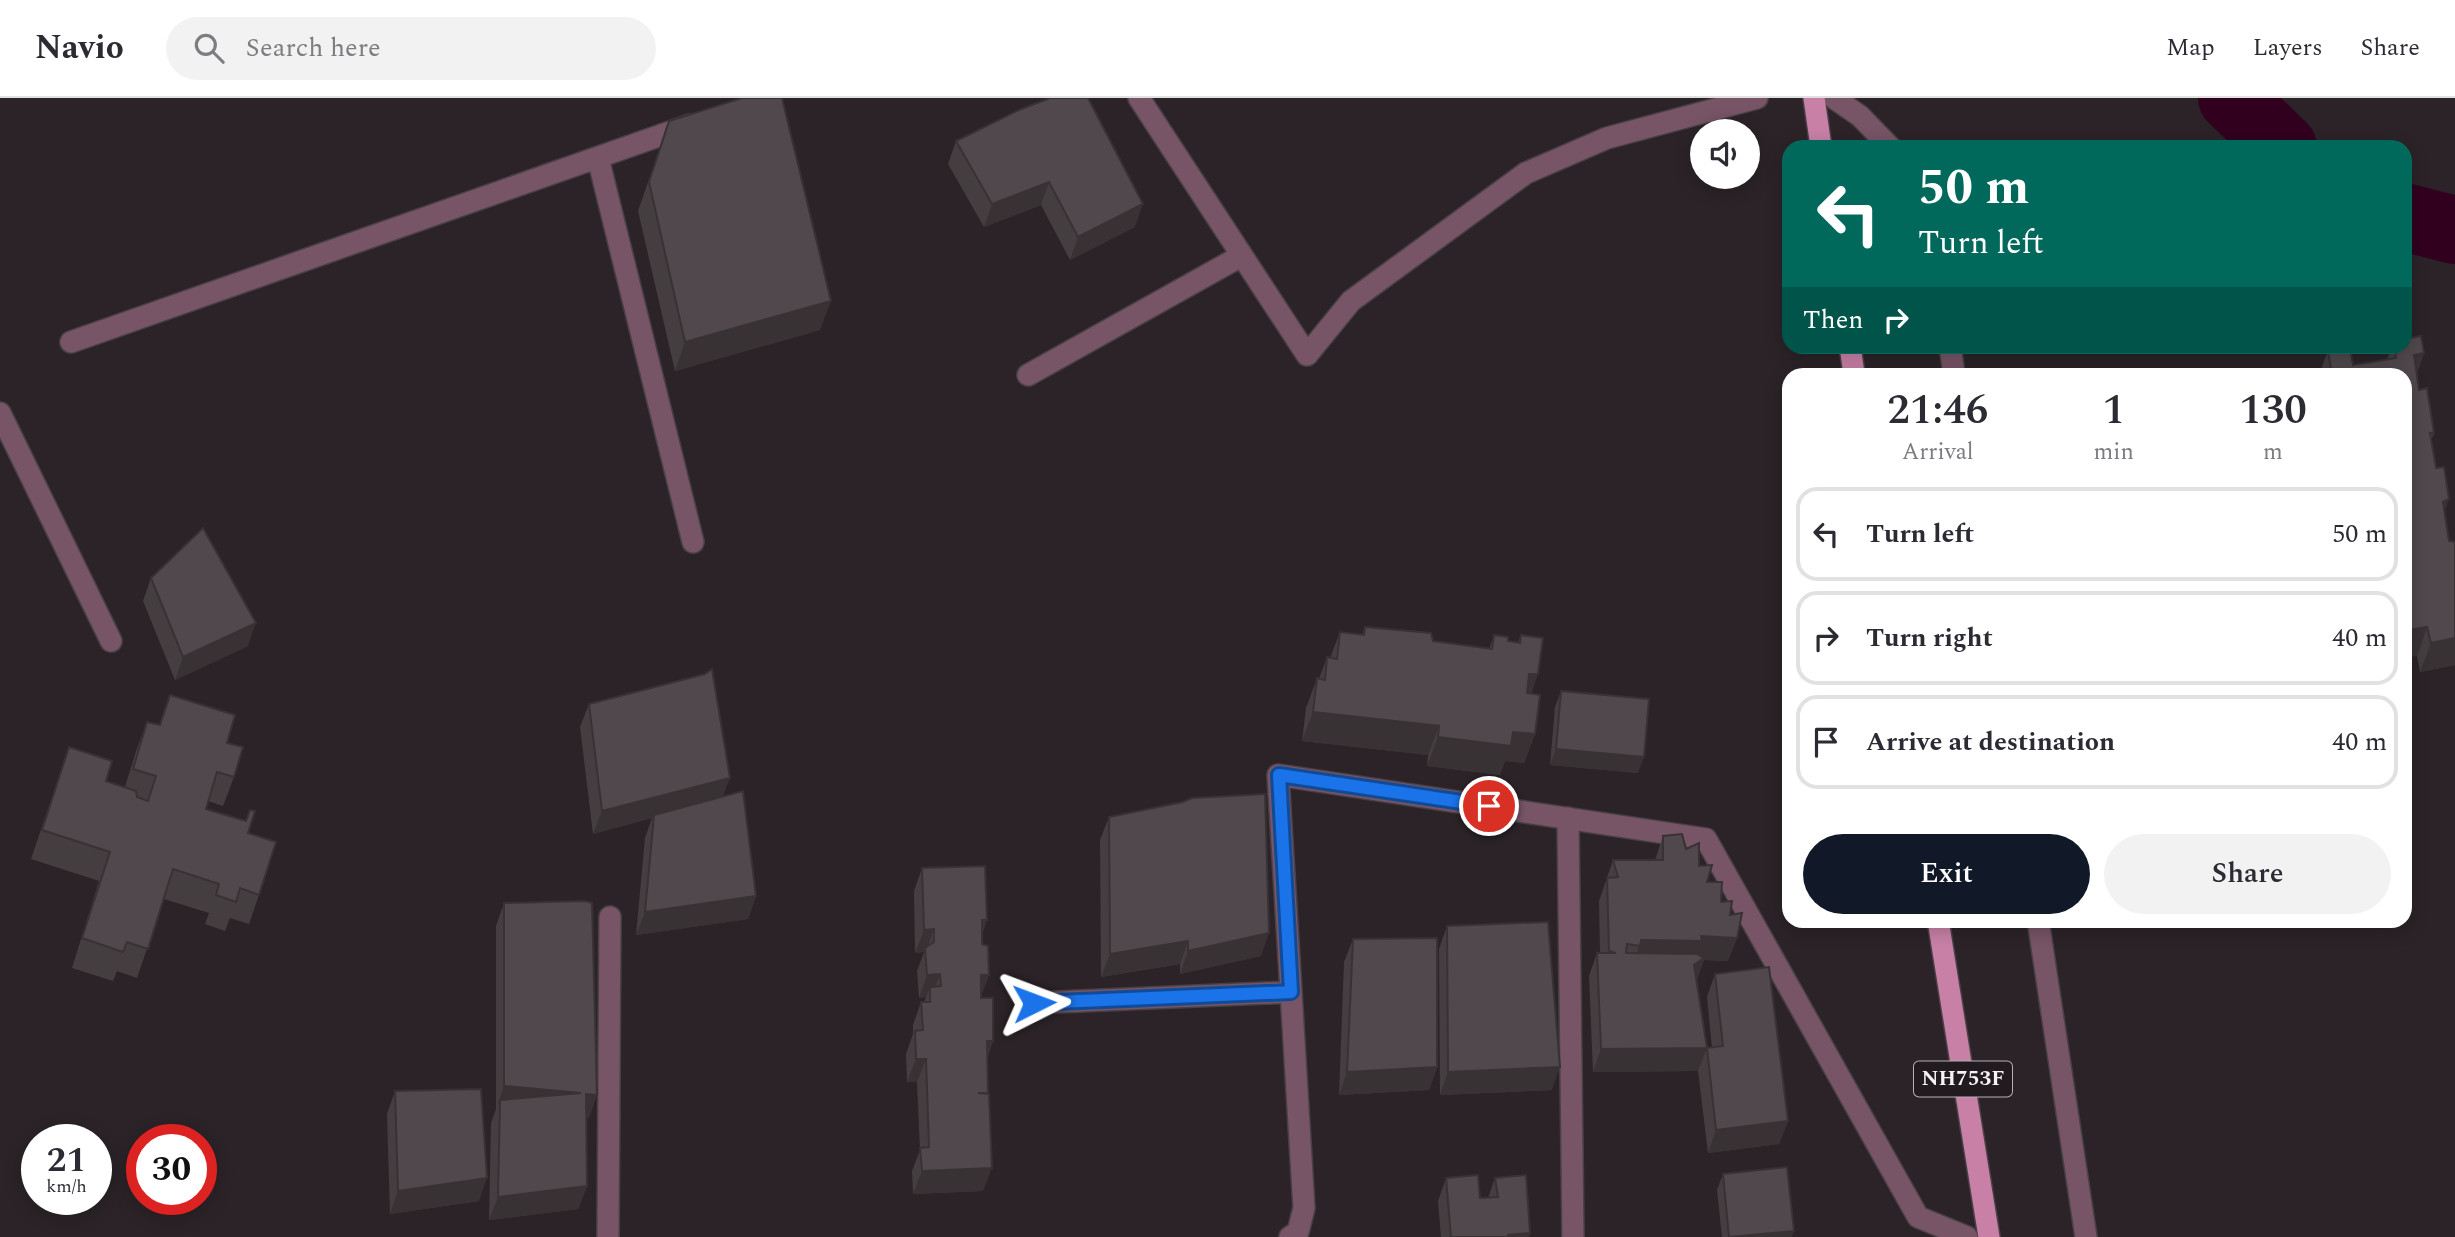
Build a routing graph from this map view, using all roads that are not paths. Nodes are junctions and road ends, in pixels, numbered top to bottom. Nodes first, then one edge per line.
1 (1139, 98) edge
2 (1757, 98) edge
3 (1814, 98) edge
4 (1834, 98) edge
5 (714, 117) edge
6 (1820, 140) edge
7 (1883, 140) edge
8 (598, 158) junction
9 (1241, 256) junction
10 (71, 342) dead end
11 (1028, 375) dead end
12 (0, 413) edge
13 (694, 542) dead end
14 (111, 641) dead end
15 (1569, 818) junction
16 (610, 917) dead end
17 (1939, 928) edge
18 (2039, 928) edge
19 (1291, 992) junction
20 (1034, 1003) dead end
21 (608, 1237) edge
22 (1290, 1237) edge
23 (1573, 1237) edge
24 (1967, 1237) edge
25 (1989, 1237) edge
26 (2086, 1237) edge

1 - 9 street
2 - 9 street
3 - 6 main road
4 - 7 street
5 - 8 street
8 - 10 street
8 - 13 street
9 - 11 street
12 - 14 street
15 - 19 street
15 - 23 street
15 - 24 street
16 - 21 street
17 - 25 main road, NH753F
18 - 26 street
19 - 20 street
19 - 22 street

